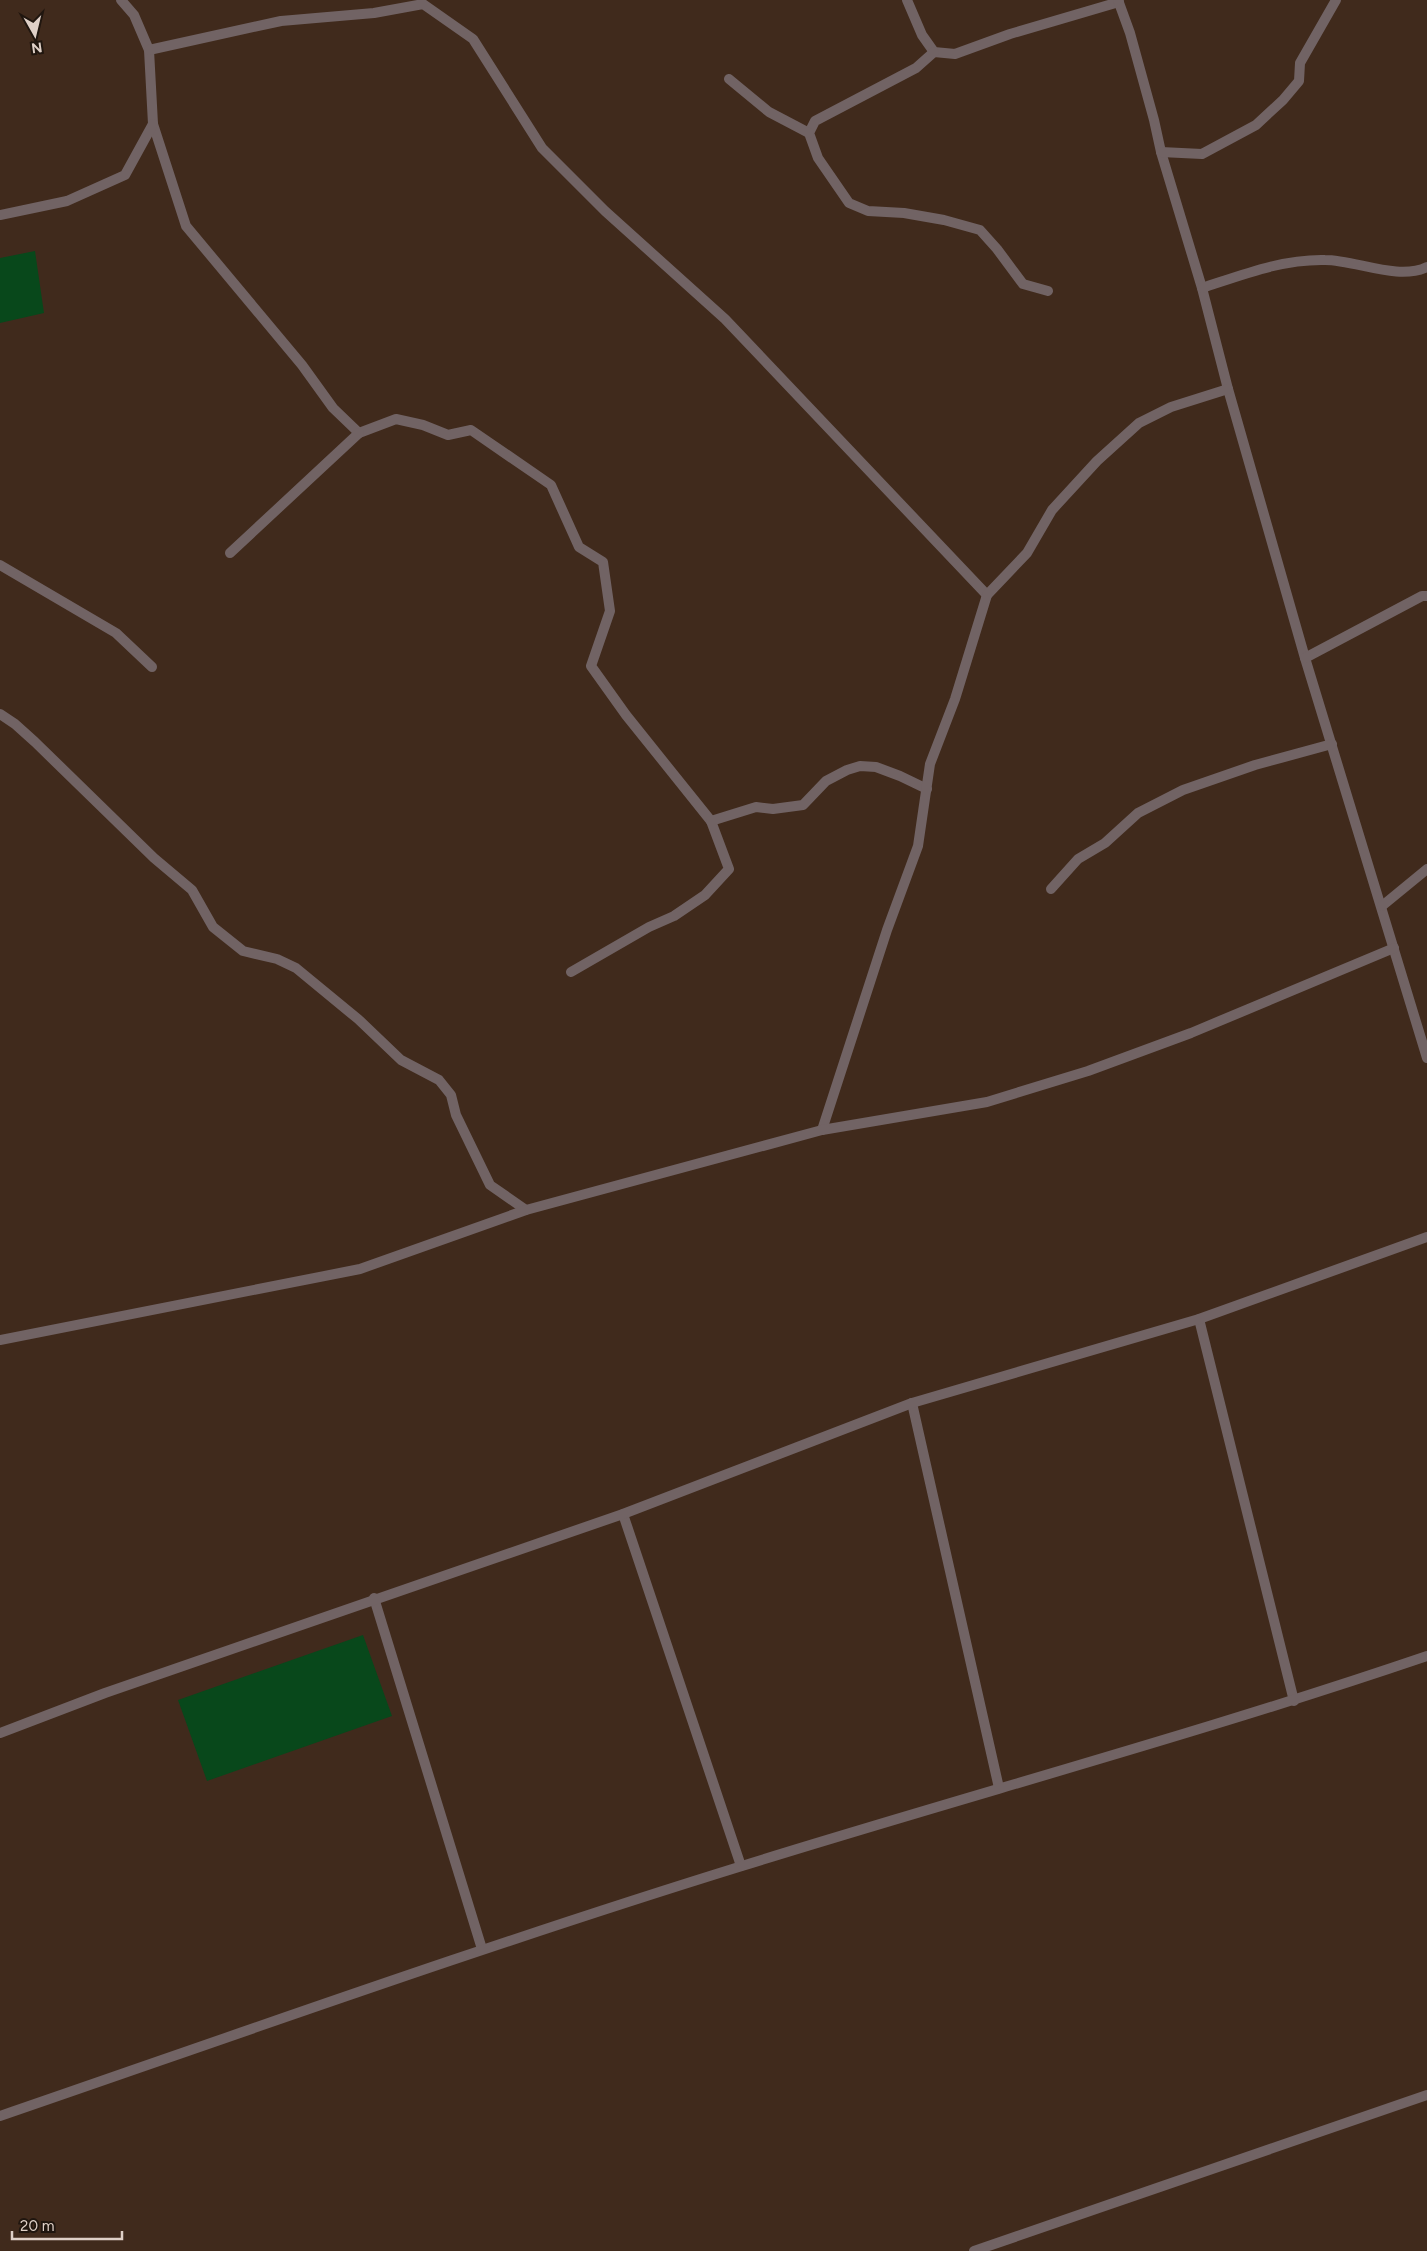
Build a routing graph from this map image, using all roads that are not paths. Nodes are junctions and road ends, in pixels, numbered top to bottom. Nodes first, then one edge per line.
1 (121, 0) edge
2 (907, 0) edge
3 (1336, 0) edge
4 (1118, 1) edge
5 (424, 2) edge
6 (149, 50) junction
7 (934, 52) junction
8 (729, 79) dead end
9 (154, 124) junction
10 (809, 133) junction
11 (1161, 152) junction
12 (0, 215) edge
13 (1427, 267) edge
14 (1202, 288) junction
15 (1048, 291) dead end
16 (1228, 389) junction
17 (359, 433) junction
18 (230, 553) dead end
19 (0, 565) edge
20 (987, 595) junction
21 (1427, 596) edge
22 (1305, 658) junction
23 (152, 667) dead end
24 (0, 714) edge
25 (1332, 744) junction
26 (927, 789) junction
27 (711, 821) junction
28 (1427, 869) edge
29 (1051, 889) dead end
30 (1382, 906) junction
31 (1394, 948) junction
32 (572, 972) dead end
33 (1427, 1058) edge
34 (822, 1130) junction
35 (526, 1210) junction
36 (1427, 1237) edge
37 (1199, 1319) junction
38 (0, 1340) edge
39 (912, 1403) junction
40 (623, 1514) junction
41 (374, 1598) junction
42 (1427, 1656) edge
43 (1294, 1702) junction
44 (0, 1733) edge
45 (999, 1788) junction
46 (741, 1866) junction
47 (482, 1949) junction
48 (1427, 2095) edge
49 (0, 2116) edge
50 (974, 2251) edge

1 - 6 street
2 - 7 street
3 - 11 street
4 - 7 street
4 - 11 street
5 - 6 street
5 - 20 street
6 - 9 street
7 - 10 street
8 - 10 street
9 - 12 street
9 - 17 street
10 - 15 street
11 - 14 street
13 - 14 street
14 - 16 street
16 - 20 street
16 - 22 street
17 - 18 street
17 - 27 street
19 - 23 street
20 - 26 street
21 - 22 street
22 - 25 street
24 - 35 street
25 - 29 street
25 - 30 street
26 - 27 street
26 - 34 street
27 - 32 street
28 - 30 street
30 - 31 street
31 - 33 street
31 - 34 street
34 - 35 street
35 - 38 street
36 - 37 street
37 - 39 street
37 - 43 street
39 - 40 street
39 - 45 street
40 - 41 street
40 - 46 street
41 - 44 street
41 - 47 street
42 - 43 street
43 - 45 street
45 - 46 street
46 - 47 street
47 - 49 street
48 - 50 street

